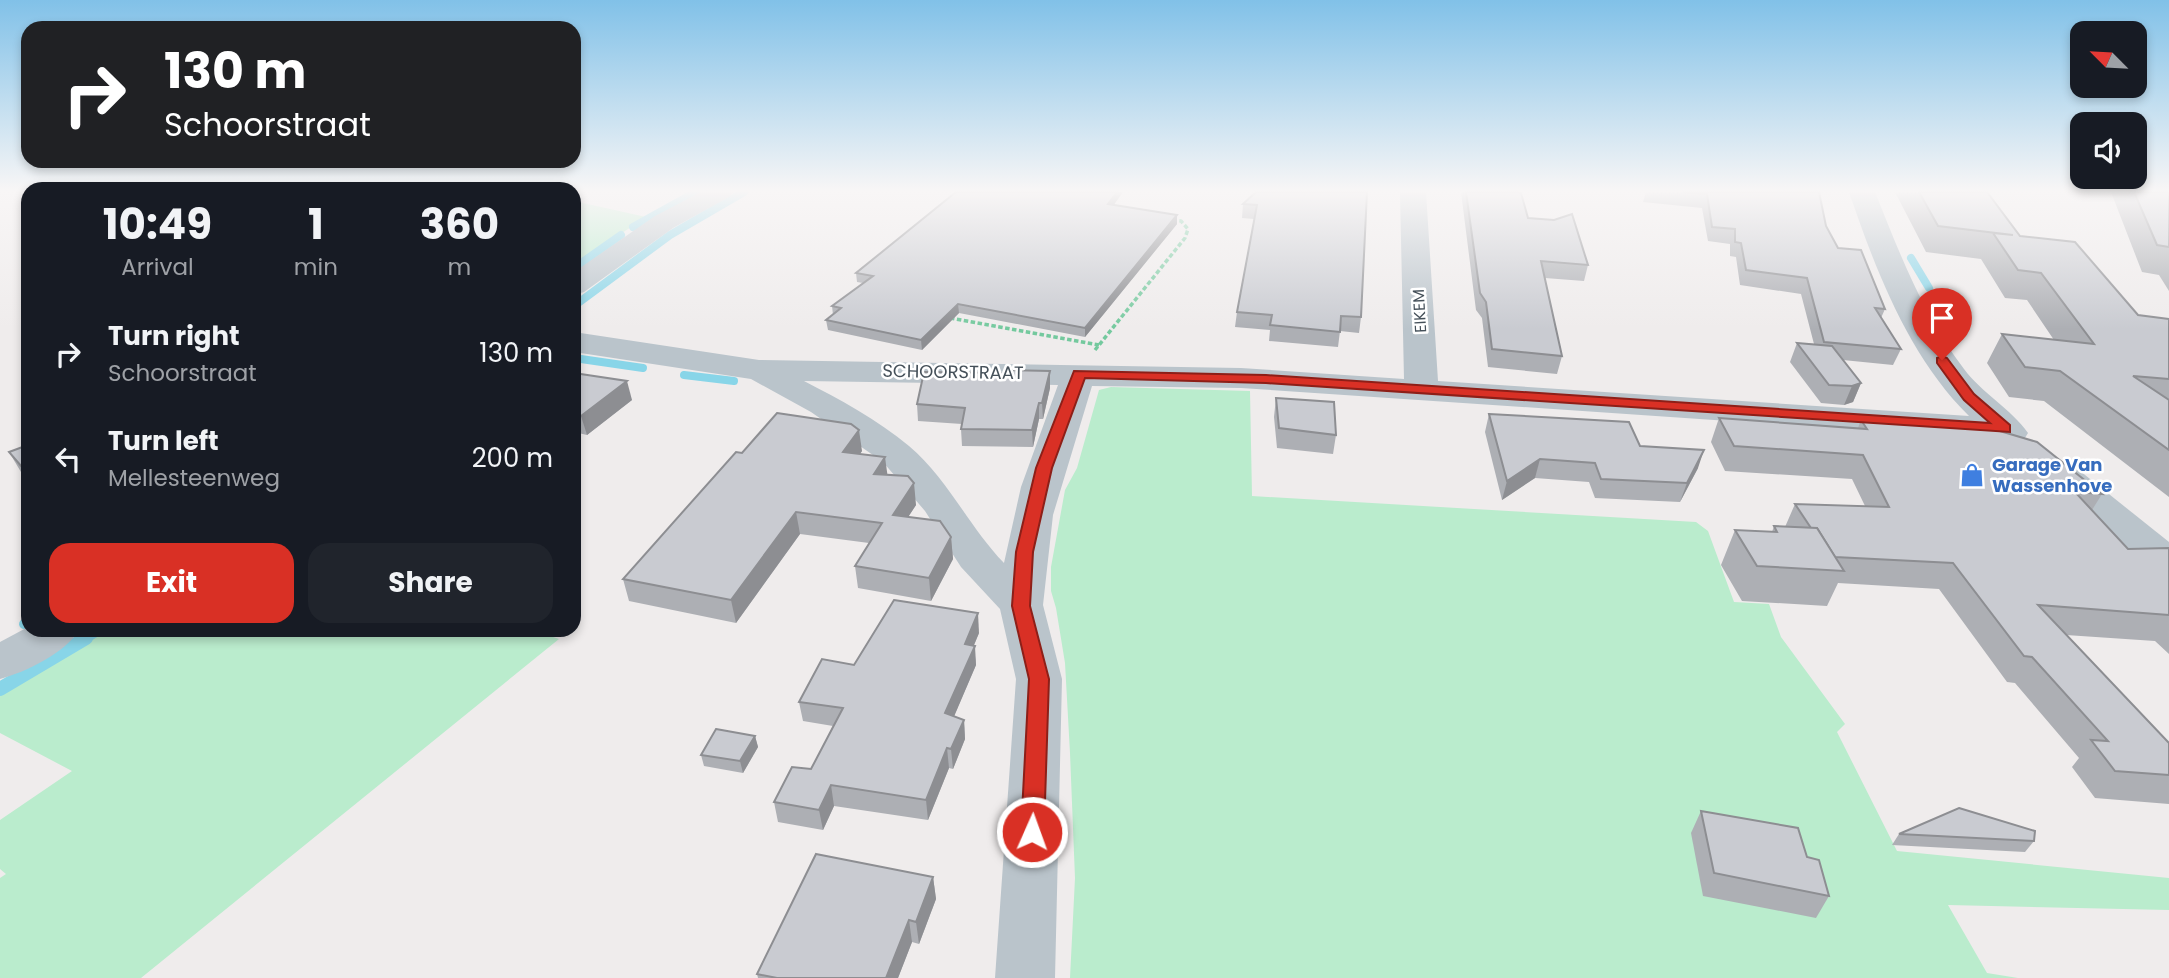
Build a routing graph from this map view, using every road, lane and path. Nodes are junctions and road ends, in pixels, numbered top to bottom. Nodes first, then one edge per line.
1 (642, 238) edge
2 (1185, 238) edge
3 (1415, 238) edge
4 (1881, 238) edge
5 (581, 281) edge
6 (942, 316) edge
7 (581, 343) edge
8 (1089, 359) junction
9 (759, 370) junction
10 (1421, 388) junction
11 (2004, 429) junction
12 (2169, 563) edge
13 (1021, 606) junction
14 (45, 637) edge
15 (0, 663) edge
16 (1024, 978) edge

1 - 5 street
2 - 8 path
3 - 10 street, EIKEM
4 - 11 street
6 - 8 path
7 - 9 street, SCHOORSTRAAT
8 - 9 street, SCHOORSTRAAT
8 - 10 street, SCHOORSTRAAT
8 - 13 street
9 - 13 street
10 - 11 street, SCHOORSTRAAT
11 - 12 street
13 - 16 street
14 - 15 street

